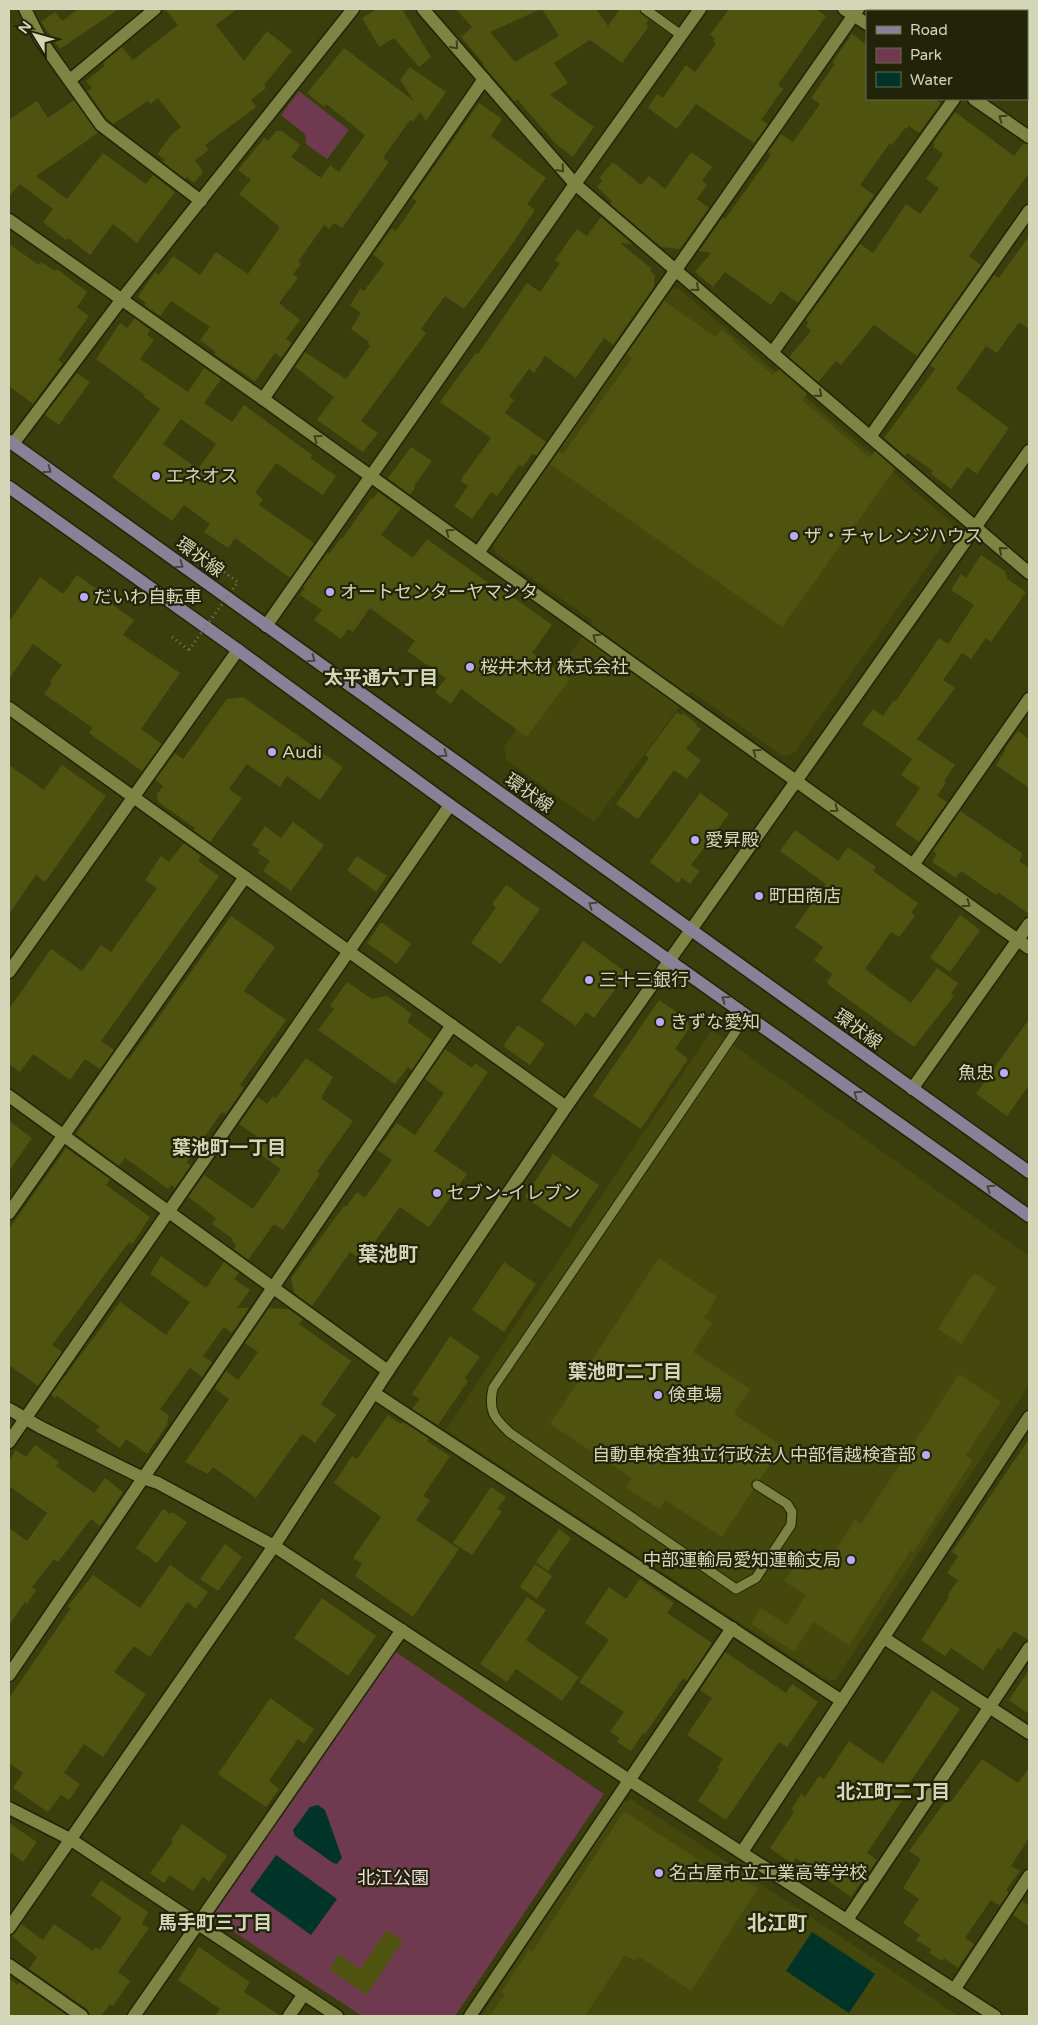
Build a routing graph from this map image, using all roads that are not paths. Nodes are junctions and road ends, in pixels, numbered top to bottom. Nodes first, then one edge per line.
1 (25, 9) edge
2 (156, 9) edge
3 (353, 9) edge
4 (424, 9) edge
5 (645, 9) edge
6 (700, 9) edge
7 (852, 11) edge
8 (866, 23) edge
9 (681, 35) junction
10 (484, 79) junction
11 (70, 80) junction
12 (953, 100) edge
13 (975, 100) edge
14 (1029, 137) edge
15 (575, 184) junction
16 (201, 201) junction
17 (1029, 211) edge
18 (9, 220) edge
19 (675, 269) junction
20 (122, 299) junction
21 (772, 354) junction
22 (263, 399) junction
23 (870, 437) junction
24 (11, 443) edge
25 (1029, 451) edge
26 (371, 476) junction
27 (9, 487) edge
28 (975, 528) junction
29 (478, 553) junction
30 (1029, 573) edge
31 (266, 626) junction
32 (238, 650) junction
33 (1029, 699) edge
34 (9, 708) edge
35 (796, 780) junction
36 (134, 797) junction
37 (450, 805) junction
38 (913, 865) junction
39 (245, 877) junction
40 (1029, 924) edge
41 (690, 929) junction
42 (1018, 940) junction
43 (1029, 948) edge
44 (349, 951) junction
45 (669, 959) junction
46 (9, 972) edge
47 (747, 1015) junction
48 (452, 1025) junction
49 (912, 1089) junction
50 (9, 1096) edge
51 (566, 1107) junction
52 (63, 1136) junction
53 (1029, 1172) edge
54 (168, 1212) junction
55 (9, 1214) edge
56 (1029, 1216) edge
57 (272, 1288) junction
58 (388, 1371) junction
59 (374, 1393) junction
60 (9, 1409) edge
61 (1029, 1417) edge
62 (25, 1418) junction
63 (9, 1442) edge
64 (143, 1478) junction
65 (758, 1485) dead end
66 (274, 1546) junction
67 (732, 1628) junction
68 (402, 1630) junction
69 (884, 1638) junction
70 (1029, 1648) edge
71 (9, 1675) edge
72 (842, 1701) junction
73 (990, 1707) junction
74 (1029, 1733) edge
75 (629, 1780) junction
76 (9, 1808) edge
77 (70, 1839) junction
78 (742, 1852) junction
79 (1029, 1876) edge
80 (846, 1920) junction
81 (198, 1925) junction
82 (9, 1928) edge
83 (9, 1966) edge
84 (954, 1990) junction
85 (304, 1994) junction
86 (82, 2016) edge
87 (134, 2016) edge
88 (290, 2016) edge
89 (337, 2016) edge
90 (470, 2016) edge
91 (995, 2016) edge

1 - 11 street
2 - 11 street
3 - 16 street
4 -> 10 street
5 - 9 lane
6 - 9 street
7 - 8 street
7 - 19 street
9 - 15 street
10 -> 15 street
10 - 22 street
11 - 16 street
12 - 21 street
14 -> 13 street
15 - 19 street
15 - 26 street
16 - 20 street
17 - 23 street
18 - 20 street
19 -> 21 street
19 - 29 street
20 - 22 street
20 - 24 street
21 -> 23 street
26 -> 22 street
23 - 28 street
24 -> 31 main road, 環状線
25 - 28 street
29 -> 26 street
26 - 31 street
27 - 32 main road
30 -> 28 street
28 - 35 street
35 -> 29 street
31 -> 41 main road, 環状線
32 - 36 street
32 - 37 main road
33 - 38 street
34 - 36 street
35 -> 38 street
35 - 41 street
36 - 39 street
36 - 46 street
37 - 44 street
45 -> 37 main road
38 -> 42 street
39 - 44 street
39 - 52 street
40 - 42 street
41 - 45 street
41 - 49 main road, 環状線
42 - 43 street
42 - 49 street
44 - 48 street
44 - 54 street
47 -> 45 main road
45 - 51 street
56 -> 47 main road
47 - 65 lane
48 - 51 street
48 - 57 street
49 - 53 main road, 環状線
50 - 52 street
51 - 58 street
52 - 54 street
52 - 55 street
54 - 57 street
54 - 62 street
57 - 58 street
57 - 64 street
58 - 59 street
59 - 66 street
59 - 67 street
60 - 62 street
61 - 69 street
62 - 63 street
62 - 64 street
64 - 66 street
64 - 71 street
66 - 68 street
66 - 77 street
67 - 72 street
67 - 75 street
68 - 75 street
68 - 81 street
69 - 72 street
69 - 73 street
70 - 73 street
72 - 78 street
73 - 74 street
73 - 80 street
75 - 78 street
75 - 90 street
76 - 77 street
77 - 81 street
77 - 82 street
78 - 80 street
79 - 84 street
80 - 84 street
81 - 85 street
81 - 87 street
83 - 86 street
84 - 91 street
85 - 88 street
85 - 89 street

